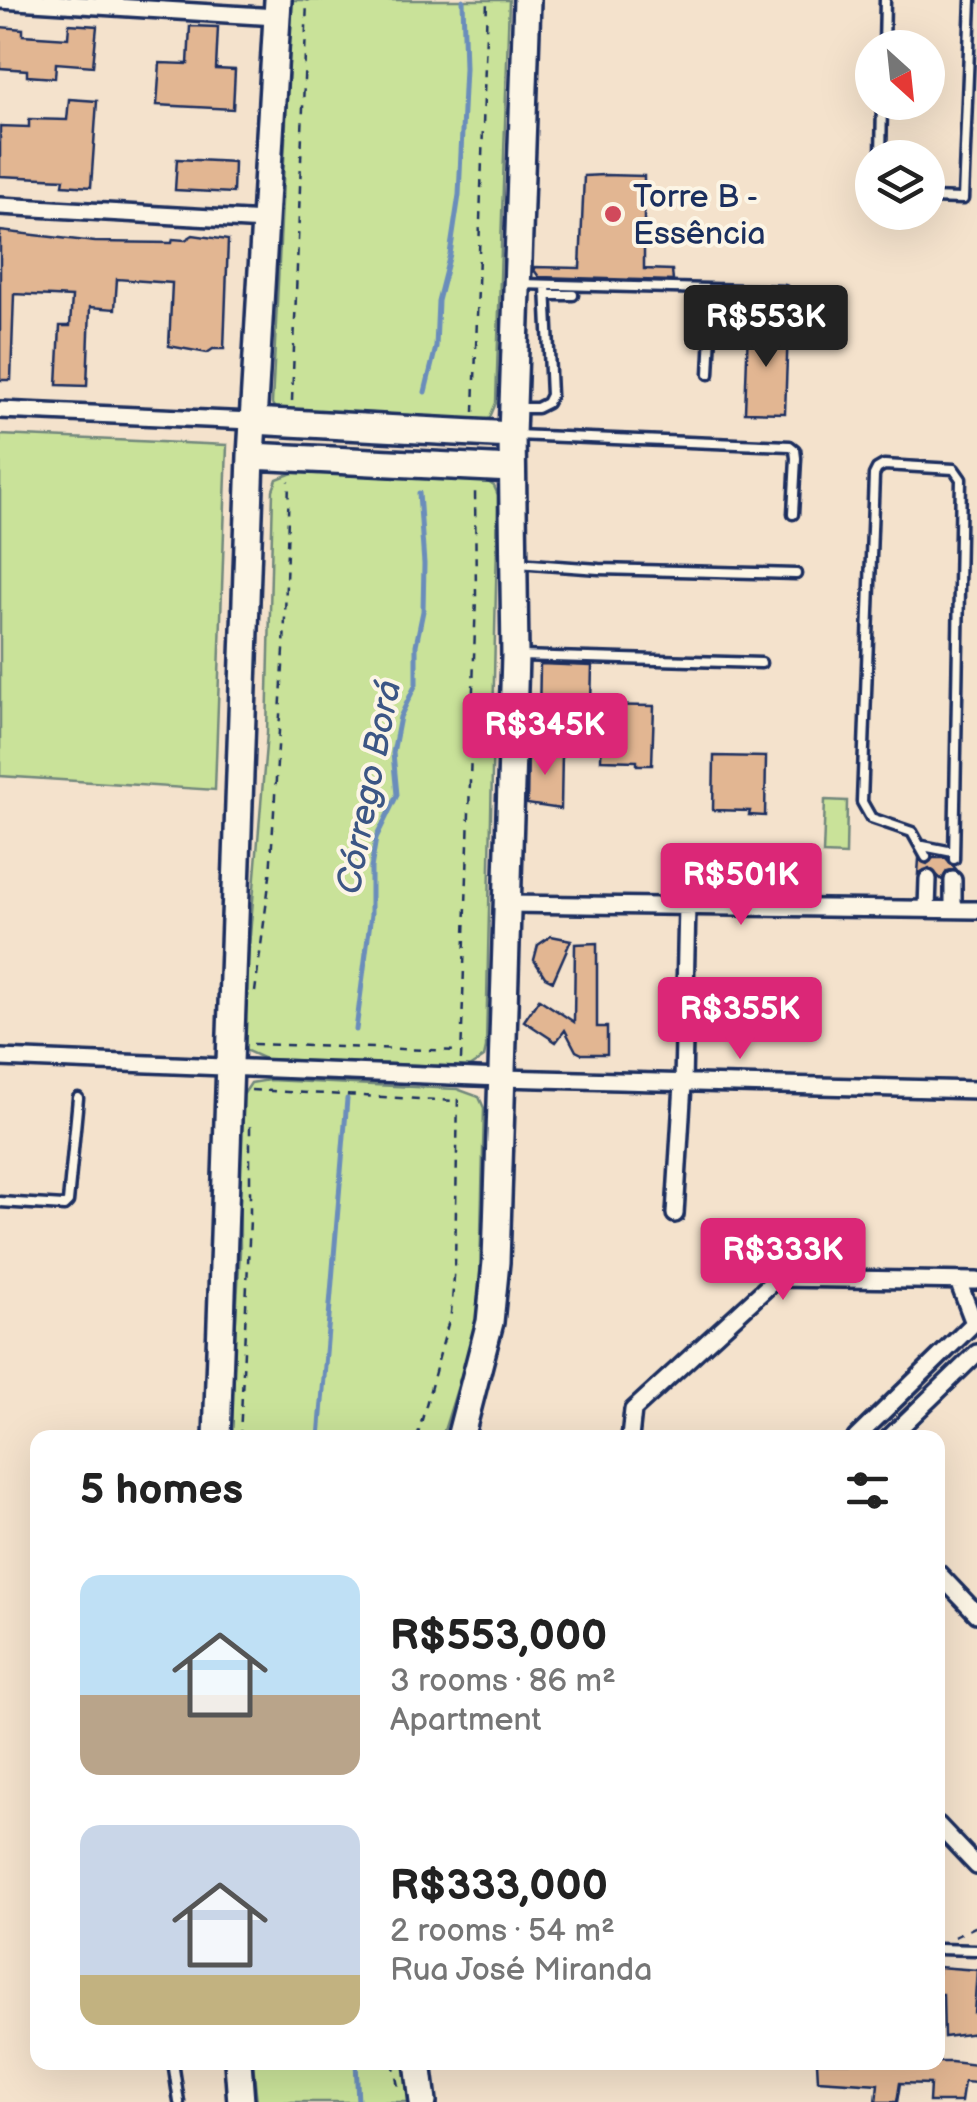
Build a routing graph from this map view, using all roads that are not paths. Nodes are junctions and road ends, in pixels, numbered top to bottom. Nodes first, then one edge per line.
1 (0, 0) edge
2 (527, 0) edge
3 (885, 0) edge
4 (971, 0) edge
5 (278, 9) edge
6 (884, 30) edge
7 (945, 198) edge
8 (0, 206) edge
9 (265, 220) junction
10 (516, 284) junction
11 (546, 290) junction
12 (784, 291) dead end
13 (714, 292) junction
14 (573, 295) dead end
15 (709, 374) dead end
16 (513, 408) junction
17 (0, 410) edge
18 (252, 421) junction
19 (512, 435) junction
20 (251, 456) junction
21 (512, 469) junction
22 (794, 514) dead end
23 (512, 562) junction
24 (796, 574) dead end
25 (515, 656) junction
26 (762, 663) dead end
27 (923, 846) junction
28 (926, 858) dead end
29 (928, 880) dead end
30 (954, 880) dead end
31 (506, 904) junction
32 (686, 905) junction
33 (927, 910) junction
34 (952, 910) junction
35 (977, 910) edge
36 (0, 1058) edge
37 (239, 1068) junction
38 (501, 1078) junction
39 (682, 1084) junction
40 (977, 1090) edge
41 (78, 1098) dead end
42 (0, 1202) edge
43 (675, 1214) dead end
44 (958, 1281) junction
45 (977, 1281) edge
46 (975, 1322) edge
47 (953, 1344) junction
48 (974, 1361) edge
49 (218, 1430) edge
50 (462, 1430) edge
51 (631, 1430) edge
52 (864, 1430) edge
53 (898, 1430) edge
54 (945, 1580) edge
55 (977, 1614) edge
56 (945, 1832) edge
57 (977, 1866) edge
58 (945, 1949) edge
59 (977, 1950) edge
60 (174, 2070) edge
61 (238, 2070) edge
62 (419, 2070) edge
63 (179, 2102) edge
64 (240, 2102) edge
65 (424, 2102) edge

1 - 5 street
2 - 10 main road
3 - 6 lane
4 - 7 lane
5 - 9 main road
8 - 9 street
9 - 18 main road
10 - 11 lane
10 - 16 main road
11 - 13 lane
11 - 14 lane
11 - 16 lane
12 - 13 lane
13 - 15 lane
16 - 19 main road
17 - 18 street
18 - 19 main road
18 - 20 main road
19 - 21 main road
19 - 22 lane
20 - 21 main road
20 - 37 main road
21 - 23 main road
23 - 24 lane
23 - 25 main road
25 - 26 lane
25 - 31 main road
27 - 27 lane
27 - 28 lane
29 - 33 street
30 - 34 street
31 - 32 street
31 - 38 main road
32 - 33 street
32 - 39 street
33 - 34 street
34 - 35 street
36 - 37 street
37 - 38 street
37 - 49 main road
38 - 39 street
38 - 50 main road
39 - 40 street
39 - 43 street
41 - 42 lane
44 - 45 street
44 - 46 street
44 - 51 street
46 - 47 street
47 - 48 street
47 - 52 street
48 - 53 street
54 - 55 street
56 - 57 street
58 - 59 lane
60 - 63 lane
61 - 64 main road
62 - 65 main road

